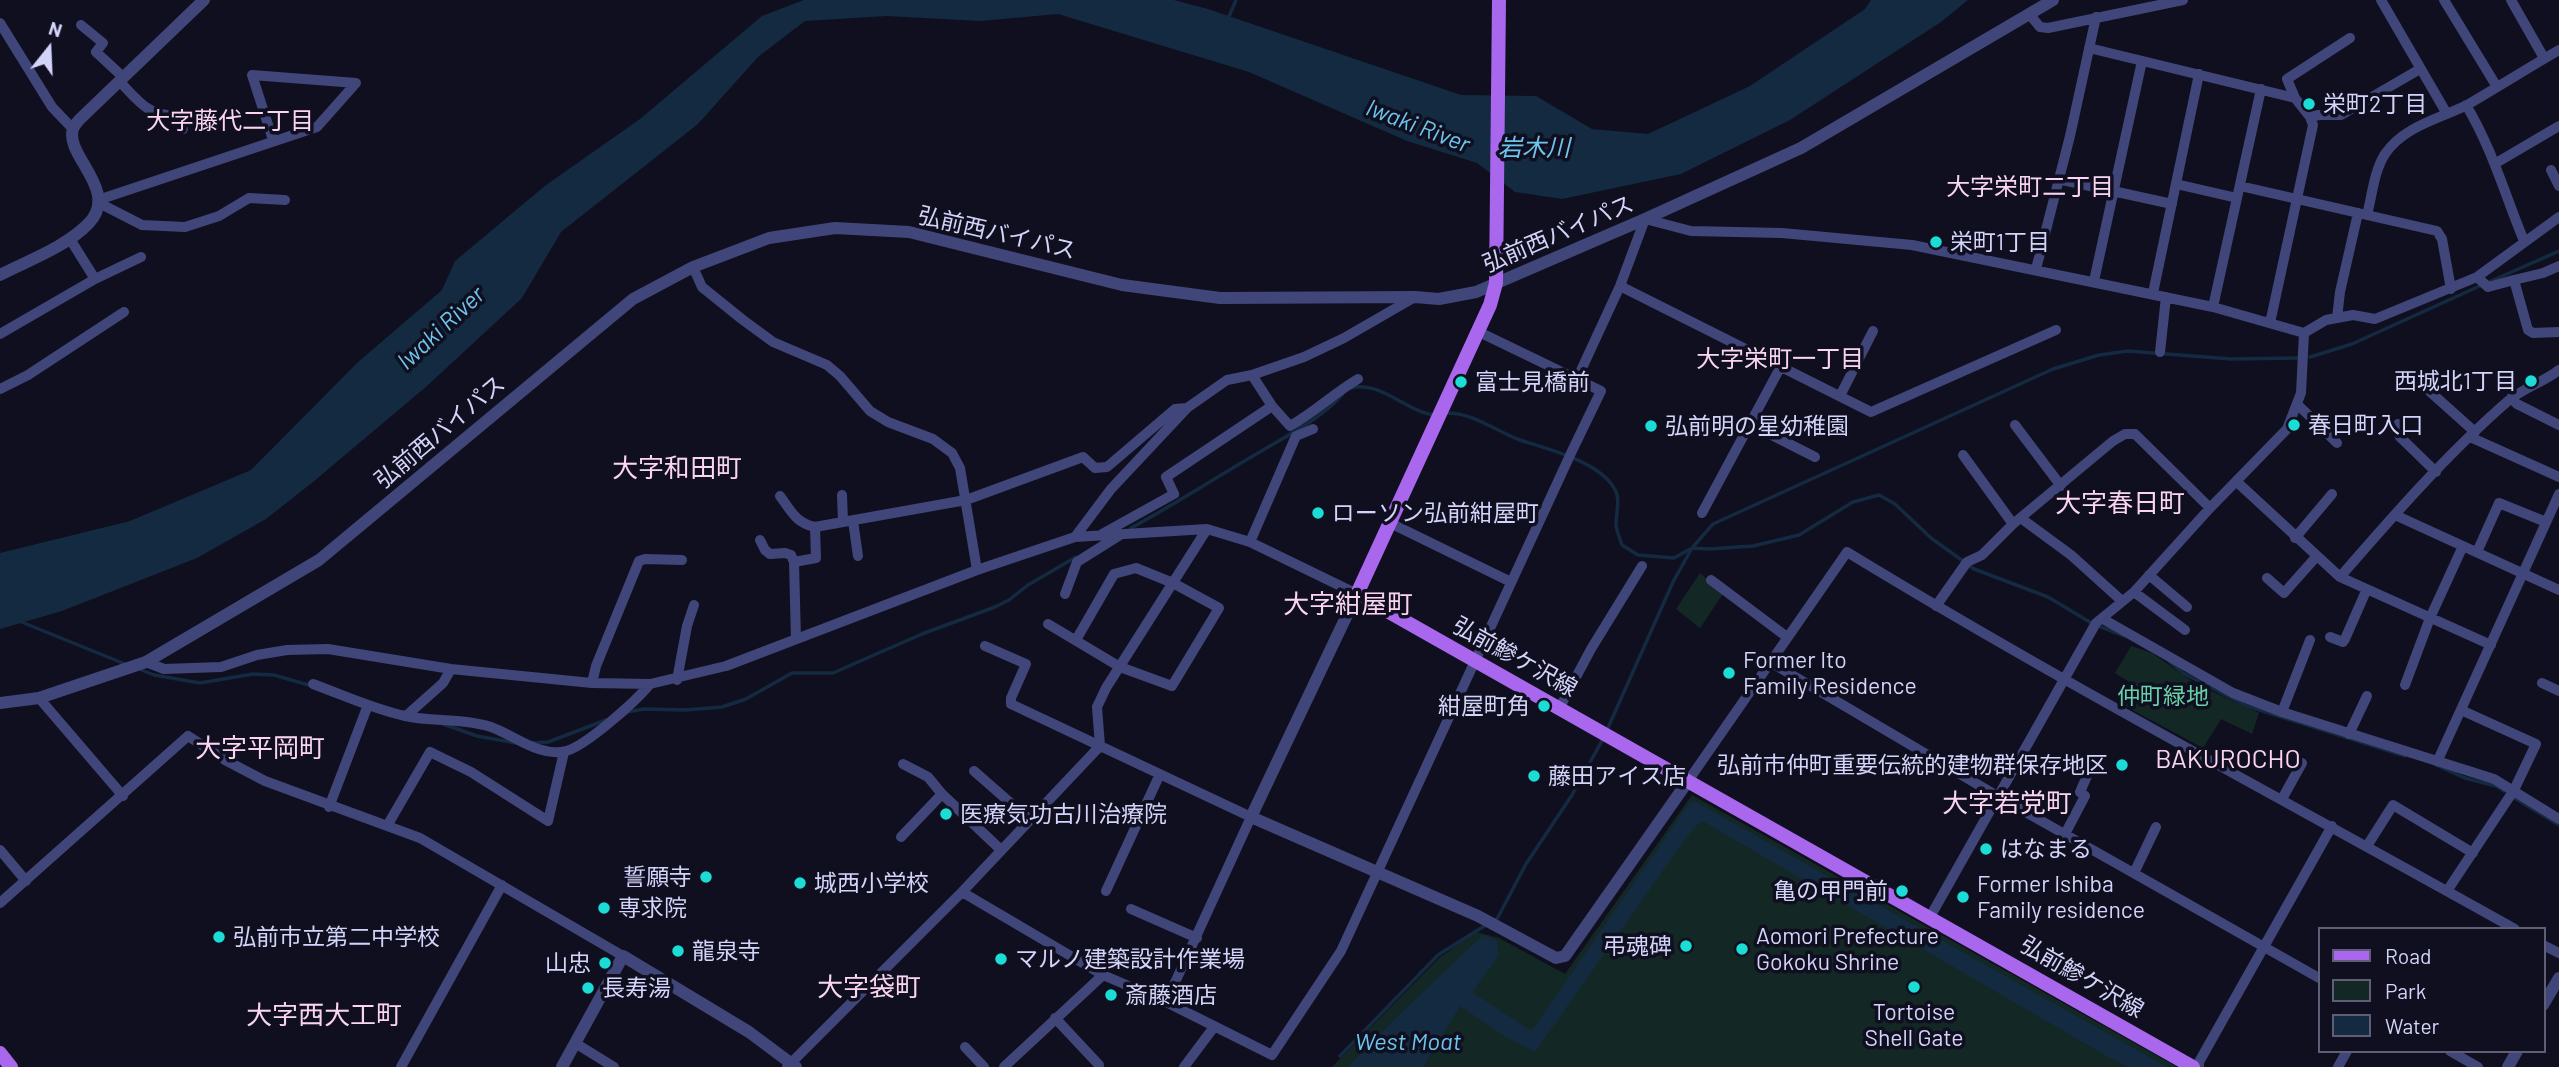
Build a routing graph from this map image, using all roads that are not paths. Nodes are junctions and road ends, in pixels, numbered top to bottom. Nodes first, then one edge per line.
1 (204, 0) edge
2 (1499, 0) edge
3 (2053, 0) edge
4 (2183, 0) edge
5 (2381, 0) edge
6 (2444, 0) edge
7 (2511, 0) edge
8 (2030, 15) junction
9 (2096, 17) junction
10 (0, 23) edge
11 (82, 25) dead end
12 (2350, 38) dead end
13 (2089, 48) junction
14 (2559, 50) edge
15 (2544, 58) junction
16 (2142, 61) junction
17 (2420, 69) junction
18 (2200, 75) junction
19 (121, 79) junction
20 (2497, 87) junction
21 (2261, 89) junction
22 (2294, 98) junction
23 (2466, 105) junction
24 (2447, 114) junction
25 (2311, 117) junction
26 (2559, 126) edge
27 (73, 129) junction
28 (183, 129) dead end
29 (273, 140) junction
30 (2496, 163) junction
31 (2551, 170) dead end
32 (2058, 179) junction
33 (2176, 184) junction
34 (2240, 186) junction
35 (2559, 186) edge
36 (2114, 192) junction
37 (2237, 198) junction
38 (285, 200) dead end
39 (2297, 200) junction
40 (98, 201) junction
41 (2172, 204) junction
42 (2363, 214) junction
43 (2559, 217) edge
44 (1645, 219) junction
45 (70, 239) junction
46 (2525, 241) junction
47 (141, 257) dead end
48 (2559, 266) edge
49 (693, 267) junction
50 (2036, 269) junction
51 (0, 275) edge
52 (95, 279) junction
53 (2514, 280) junction
54 (2095, 281) junction
55 (2482, 282) junction
56 (1496, 283) junction
57 (1620, 286) junction
58 (2451, 289) junction
59 (2152, 293) junction
60 (1415, 297) junction
61 (2166, 297) junction
62 (2213, 307) junction
63 (124, 312) dead end
64 (2337, 317) junction
65 (2270, 323) junction
66 (2056, 330) dead end
67 (1477, 331) junction
68 (1873, 331) dead end
69 (2559, 332) edge
70 (2304, 333) junction
71 (0, 334) edge
72 (2160, 352) dead end
73 (1780, 368) junction
74 (2559, 370) edge
75 (1252, 375) junction
76 (1358, 379) dead end
77 (1577, 379) junction
78 (0, 389) edge
79 (2427, 389) dead end
80 (1840, 396) junction
81 (2511, 398) junction
82 (2298, 405) junction
83 (1272, 406) junction
84 (1187, 408) junction
85 (1750, 424) junction
86 (2015, 425) dead end
87 (2398, 425) dead end
88 (2559, 425) edge
89 (1314, 429) dead end
90 (2472, 435) junction
91 (2337, 443) dead end
92 (1963, 455) dead end
93 (1815, 457) dead end
94 (2436, 472) junction
95 (2559, 477) edge
96 (2237, 482) junction
97 (2061, 486) junction
98 (2332, 494) dead end
99 (2559, 494) edge
100 (842, 495) dead end
101 (780, 496) dead end
102 (966, 500) junction
103 (2210, 508) junction
104 (1702, 513) dead end
105 (2395, 515) junction
106 (848, 521) junction
107 (2017, 522) junction
108 (2546, 522) junction
109 (1390, 523) junction
110 (815, 527) junction
111 (1207, 529) junction
112 (1121, 535) junction
113 (1098, 536) junction
114 (1075, 537) junction
115 (2295, 538) junction
116 (760, 540) dead end
117 (1250, 542) junction
118 (2463, 546) junction
119 (2477, 552) junction
120 (858, 556) dead end
121 (2316, 557) junction
122 (682, 560) dead end
123 (794, 562) junction
124 (1642, 566) dead end
125 (977, 570) junction
126 (2523, 574) junction
127 (2149, 575) junction
128 (2267, 578) dead end
129 (2340, 578) junction
130 (1712, 580) dead end
131 (1511, 582) junction
132 (1173, 583) junction
133 (2559, 590) edge
134 (2366, 591) junction
135 (2134, 592) junction
136 (1065, 594) dead end
137 (1357, 594) junction
138 (2122, 601) junction
139 (694, 605) dead end
140 (1936, 606) junction
141 (2187, 607) dead end
142 (2430, 618) junction
143 (2097, 623) junction
144 (1048, 624) dead end
145 (2185, 631) dead end
146 (1787, 637) junction
147 (2330, 637) dead end
148 (796, 639) junction
149 (1076, 640) junction
150 (2310, 640) dead end
151 (2491, 645) junction
152 (985, 646) dead end
153 (1474, 661) junction
154 (146, 662) junction
155 (1770, 662) junction
156 (1120, 667) junction
157 (451, 668) junction
158 (2065, 679) junction
159 (677, 680) junction
160 (592, 683) junction
161 (2542, 683) dead end
162 (313, 684) dead end
163 (650, 684) junction
164 (2405, 685) dead end
165 (2559, 691) edge
166 (2367, 696) dead end
167 (39, 698) junction
168 (0, 703) edge
169 (368, 705) junction
170 (1559, 709) junction
171 (2461, 710) junction
172 (2282, 712) junction
173 (406, 716) junction
174 (2349, 734) junction
175 (1100, 746) junction
176 (564, 752) junction
177 (2438, 760) junction
178 (2302, 763) dead end
179 (903, 764) dead end
180 (974, 771) dead end
181 (1160, 774) junction
182 (2087, 776) dead end
183 (1688, 781) junction
184 (2514, 790) junction
185 (942, 794) junction
186 (123, 796) junction
187 (2000, 797) junction
188 (2282, 799) junction
189 (329, 807) junction
190 (1251, 817) junction
191 (2559, 819) edge
192 (1030, 820) junction
193 (387, 826) junction
194 (2156, 827) dead end
195 (2332, 827) junction
196 (2065, 834) junction
197 (901, 837) dead end
198 (2367, 846) junction
199 (0, 850) edge
200 (1001, 850) junction
201 (2473, 853) junction
202 (1379, 873) junction
203 (2134, 873) junction
204 (26, 881) junction
205 (502, 885) junction
206 (1106, 891) dead end
207 (2447, 891) junction
208 (962, 892) junction
209 (0, 903) edge
210 (1131, 909) dead end
211 (1930, 917) junction
212 (2511, 927) edge
213 (1197, 938) junction
214 (2264, 947) junction
215 (623, 956) junction
216 (1103, 975) junction
217 (2318, 977) edge
218 (2559, 978) edge
219 (1166, 1002) junction
220 (2545, 1002) edge
221 (1055, 1018) junction
222 (1214, 1027) junction
223 (575, 1043) junction
224 (965, 1047) dead end
225 (0, 1053) edge
226 (2454, 1053) edge
227 (791, 1065) edge
228 (1099, 1065) dead end
229 (11, 1067) edge
230 (401, 1067) edge
231 (562, 1067) edge
232 (614, 1067) edge
233 (984, 1067) edge
234 (1004, 1067) edge
235 (1184, 1067) edge
236 (2193, 1067) edge
237 (2199, 1067) edge
238 (2478, 1067) edge

1 - 19 street
2 - 56 main road
3 - 8 street, 弘前西バイパス
4 - 9 street
5 - 17 street
6 - 20 street
7 - 15 street
8 - 9 street
8 - 44 street, 弘前西バイパス
9 - 13 street
10 - 27 street
11 - 19 street
12 - 22 street
13 - 16 street
13 - 32 street
14 - 15 street
15 - 20 street
16 - 18 street
16 - 36 street
17 - 24 street
17 - 25 street
18 - 21 street
18 - 33 street
19 - 27 street
19 - 28 street
20 - 23 street
21 - 22 street
21 - 34 street
22 - 25 street
23 - 24 street
23 - 30 street
24 - 42 street
25 - 39 street
26 - 30 street
27 - 40 street
29 - 29 street
29 - 40 street
30 - 46 street
31 - 35 street
32 - 36 street
32 - 50 street
33 - 37 street
33 - 41 street
34 - 37 street
34 - 39 street
36 - 41 street
36 - 54 street
37 - 62 street
38 - 40 street
39 - 42 street
39 - 65 street
40 - 45 street
41 - 59 street
42 - 58 street
42 - 64 street
43 - 46 street
44 - 50 street
44 - 56 street, 弘前西バイパス
44 - 57 street
45 - 51 street
45 - 52 street
46 - 55 street
47 - 52 street
48 - 53 street
49 - 60 street, 弘前西バイパス
49 - 102 street
49 - 154 street, 弘前西バイパス
50 - 54 street
52 - 71 street
53 - 55 street
53 - 69 street
54 - 59 street
55 - 58 street
56 - 60 street, 弘前西バイパス
56 - 67 main road
57 - 73 street
57 - 77 street
58 - 64 street
59 - 61 street
60 - 75 street
61 - 62 street
61 - 72 street
62 - 65 street
63 - 78 street
64 - 70 street
65 - 70 street
66 - 80 street
67 - 77 street
67 - 109 main road
68 - 80 street
70 - 82 street
73 - 80 street
73 - 85 street
74 - 81 street
75 - 83 street
75 - 84 street
76 - 83 street
77 - 131 street
79 - 90 street
81 - 88 street
81 - 90 street
82 - 91 street
82 - 96 street
83 - 113 street
84 - 102 street
84 - 114 street
85 - 93 street
85 - 104 street
86 - 97 street
87 - 94 street
89 - 117 street
90 - 94 street
90 - 95 street
92 - 107 street
94 - 105 street
96 - 103 street
96 - 115 street
97 - 103 street
97 - 107 street
98 - 115 street
99 - 108 street
100 - 106 street
101 - 110 street
102 - 106 street
102 - 125 street
103 - 127 street
105 - 118 street
105 - 129 street
106 - 110 street
106 - 120 street
107 - 138 street
107 - 140 street
108 - 119 street
108 - 126 street
109 - 131 street
109 - 137 main road
110 - 123 street
111 - 112 street
111 - 117 street
111 - 132 street
112 - 113 street
112 - 136 street
113 - 114 street
114 - 125 street
115 - 121 street
116 - 123 street
117 - 137 street
118 - 119 street
118 - 142 street
119 - 126 street
121 - 128 street
121 - 129 street
122 - 160 street
123 - 148 street
124 - 170 street
125 - 148 street
126 - 133 street
126 - 151 street
127 - 135 street
127 - 141 street
129 - 134 street
130 - 146 street
131 - 153 street
132 - 149 street
132 - 156 street
132 - 156 street
134 - 142 street
134 - 147 street
135 - 138 street
135 - 145 street
137 - 153 main road, 弘前鰺ケ沢線
137 - 190 street
138 - 143 street
139 - 159 street
140 - 146 street
140 - 158 street
142 - 151 street
142 - 164 street
143 - 158 street
143 - 172 street
144 - 149 street
146 - 155 street
148 - 159 street
149 - 156 street
150 - 172 street
151 - 171 street
152 - 175 street
153 - 170 main road, 弘前鰺ケ沢線
153 - 202 street
154 - 157 street
154 - 167 street, 弘前西バイパス
155 - 183 street
155 - 187 street
156 - 175 street
157 - 160 street
157 - 173 street
158 - 187 street
158 - 188 street
159 - 163 street
160 - 163 street
161 - 165 street
162 - 169 street
163 - 176 street
166 - 174 street
167 - 168 street, 弘前西バイパス
167 - 186 street
169 - 173 street
169 - 189 street
170 - 183 main road, 弘前鰺ケ沢線
171 - 177 street
171 - 184 street
172 - 174 street
173 - 176 street
174 - 177 street
175 - 181 street
175 - 192 street
176 - 193 street
177 - 184 street
178 - 188 street
179 - 185 street
180 - 192 street
181 - 190 street
181 - 206 street
182 - 196 street
183 - 202 street
183 - 211 main road, 弘前鰺ケ沢線
184 - 191 street
184 - 201 street
185 - 197 street
185 - 200 street
186 - 189 street
186 - 204 street
187 - 196 street
187 - 211 street
188 - 195 street
189 - 193 street
190 - 202 street
190 - 213 street
192 - 200 street
193 - 205 street
194 - 203 street
195 - 198 street
195 - 214 street
196 - 203 street
198 - 201 street
198 - 207 street
199 - 204 street
200 - 208 street
201 - 207 street
202 - 222 street
203 - 214 street
204 - 209 street
205 - 215 street
205 - 230 street
207 - 212 street
208 - 216 street
208 - 227 street
210 - 213 street
211 - 236 main road, 弘前鰺ケ沢線
213 - 219 street
214 - 217 street
214 - 237 street
215 - 223 street
215 - 227 street
216 - 219 street
216 - 221 street
218 - 220 street
219 - 222 street
221 - 228 street
221 - 234 street
222 - 235 street
223 - 231 street
223 - 232 street
224 - 233 street
225 - 229 main road
226 - 238 street

